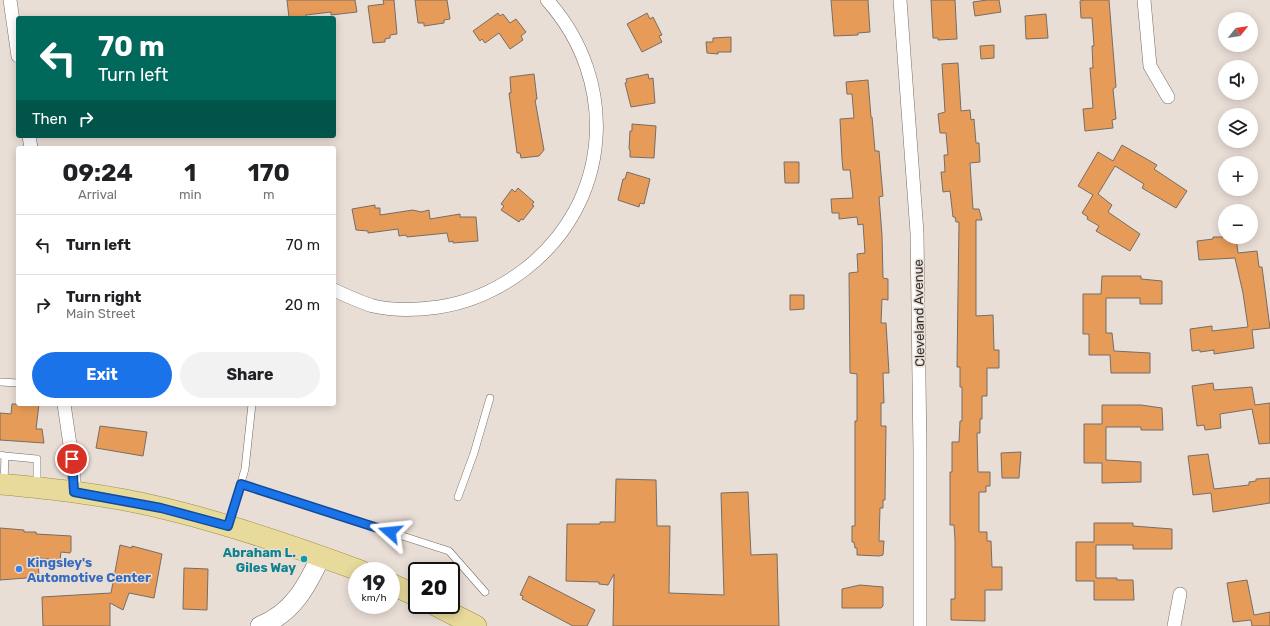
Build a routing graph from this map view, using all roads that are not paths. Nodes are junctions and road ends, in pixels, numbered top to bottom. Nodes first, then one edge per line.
1 (12, 0) edge
2 (548, 0) edge
3 (900, 0) edge
4 (1144, 0) edge
5 (16, 37) edge
6 (1168, 97) dead end
7 (336, 291) edge
8 (0, 382) edge
9 (16, 383) edge
10 (490, 398) dead end
11 (64, 406) edge
12 (252, 406) edge
13 (3, 455) edge
14 (2, 484) edge
15 (241, 484) junction
16 (37, 488) junction
17 (74, 492) junction
18 (458, 497) dead end
19 (228, 526) junction
20 (321, 556) junction
21 (348, 566) edge
22 (485, 592) dead end
23 (1180, 594) dead end
24 (453, 614) edge
25 (260, 626) edge
26 (476, 626) edge
27 (920, 626) edge
28 (1174, 626) edge

1 - 5 street
2 - 7 street
3 - 27 street, Cleveland Avenue
4 - 6 street
8 - 9 lane
10 - 18 lane
11 - 17 street
12 - 15 lane
13 - 14 lane
13 - 16 lane
14 - 16 main road
15 - 19 lane
15 - 22 lane
16 - 17 main road
17 - 19 main road
19 - 20 main road
20 - 21 main road
20 - 25 main road
23 - 28 street
24 - 26 main road

